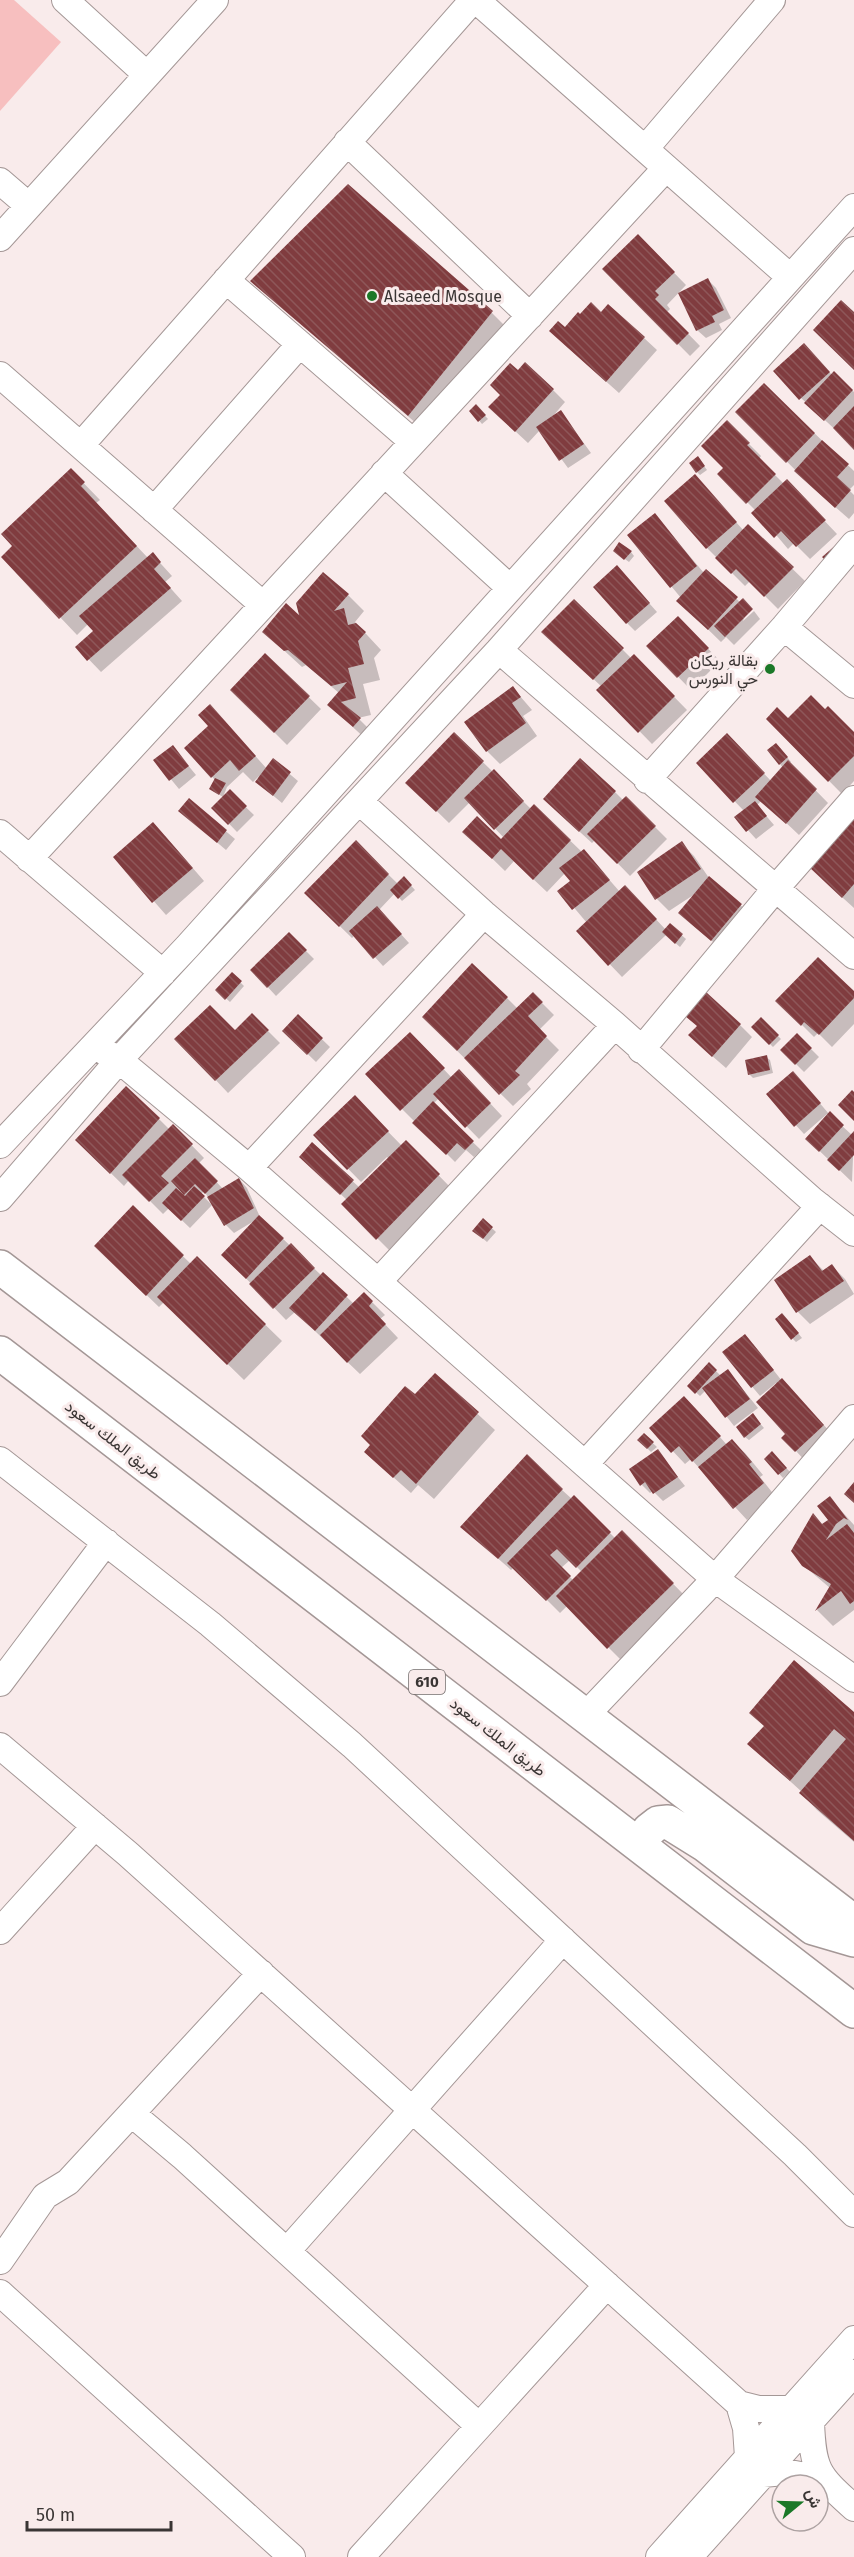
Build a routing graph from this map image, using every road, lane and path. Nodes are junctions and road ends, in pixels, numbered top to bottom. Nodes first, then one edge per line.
1 (65, 0) edge
2 (215, 0) edge
3 (474, 0) edge
4 (772, 0) edge
5 (147, 75) junction
6 (347, 142) junction
7 (645, 149) junction
8 (666, 168) junction
9 (0, 181) edge
10 (29, 206) junction
11 (854, 207) edge
12 (0, 238) edge
13 (854, 250) edge
14 (790, 277) junction
15 (226, 280) junction
16 (530, 316) junction
17 (300, 344) junction
18 (0, 375) edge
19 (413, 442) junction
20 (81, 445) junction
21 (384, 473) junction
22 (154, 510) junction
23 (854, 544) edge
24 (510, 588) junction
25 (263, 604) junction
26 (783, 627) junction
27 (499, 650) junction
28 (854, 686) edge
29 (647, 780) junction
30 (854, 799) edge
31 (360, 802) junction
32 (0, 833) edge
33 (28, 859) junction
34 (776, 888) junction
35 (484, 914) junction
36 (854, 956) edge
37 (163, 973) junction
38 (615, 1025) junction
39 (93, 1046) junction
40 (641, 1050) junction
41 (119, 1060) junction
42 (0, 1145) edge
43 (249, 1168) junction
44 (0, 1198) edge
45 (820, 1206) junction
46 (854, 1233) edge
47 (0, 1267) edge
48 (378, 1282) junction
49 (0, 1353) edge
50 (854, 1418) edge
51 (0, 1460) edge
52 (585, 1464) junction
53 (106, 1542) junction
54 (715, 1579) junction
55 (852, 1673) edge
56 (0, 1683) edge
57 (585, 1716) junction
58 (0, 1746) edge
59 (95, 1826) junction
60 (643, 1848) junction
61 (854, 1922) edge
62 (0, 1931) edge
63 (563, 1940) junction
64 (854, 1940) edge
65 (261, 1973) junction
66 (854, 2011) edge
67 (412, 2110) junction
68 (132, 2114) junction
69 (854, 2214) edge
70 (287, 2251) junction
71 (0, 2261) edge
72 (607, 2286) junction
73 (0, 2293) edge
74 (854, 2339) edge
75 (854, 2373) edge
76 (739, 2404) junction
77 (801, 2415) junction
78 (479, 2426) junction
79 (756, 2466) junction
80 (789, 2473) edge
81 (819, 2473) edge
82 (830, 2487) edge
83 (854, 2508) edge
84 (292, 2557) edge
85 (361, 2557) edge
86 (659, 2557) edge
87 (689, 2557) edge

1 - 5 street
2 - 5 street
3 - 6 street
3 - 7 street
4 - 7 street
5 - 10 street
6 - 15 street
6 - 16 street
7 - 8 street
8 - 14 street
8 - 16 street
9 - 10 street
10 - 12 street
11 - 14 street
13 - 27 street
14 - 24 street
15 - 17 street
15 - 20 street
16 - 19 street
17 - 19 street
17 - 22 street
18 - 20 street
19 - 21 street
20 - 22 street
21 - 24 street
21 - 25 street
22 - 25 street
23 - 26 street
24 - 37 street
25 - 33 street
26 - 28 street
26 - 29 street
27 - 29 street
27 - 31 street
29 - 34 street
30 - 34 street
31 - 35 street
31 - 41 street
32 - 33 street
33 - 37 street
34 - 36 street
34 - 40 street
35 - 38 street
35 - 43 street
37 - 39 street
38 - 40 street
38 - 48 street
39 - 41 street
39 - 42 street
40 - 45 street
41 - 43 street
41 - 44 street
43 - 48 street
45 - 46 street
45 - 52 street
47 - 57 main road
48 - 52 street
49 - 60 main road, طريق الملك سعود / 610
50 - 54 street
51 - 53 street
52 - 54 street
53 - 56 street
53 - 63 street
54 - 55 street
54 - 57 street
57 - 61 main road
58 - 59 street
59 - 62 street
59 - 65 street
60 - 64 main road
60 - 66 main road, طريق الملك سعود / 610
63 - 67 street
63 - 69 street
65 - 67 street
65 - 68 street
67 - 70 street
67 - 72 street
68 - 70 street
68 - 71 street
70 - 78 street
72 - 76 street
72 - 78 street
73 - 84 street
74 - 77 street
75 - 77 street
76 - 77 street
76 - 79 street
77 - 79 street
77 - 81 street
78 - 85 street
79 - 80 street
79 - 86 street
79 - 87 street
82 - 83 street

